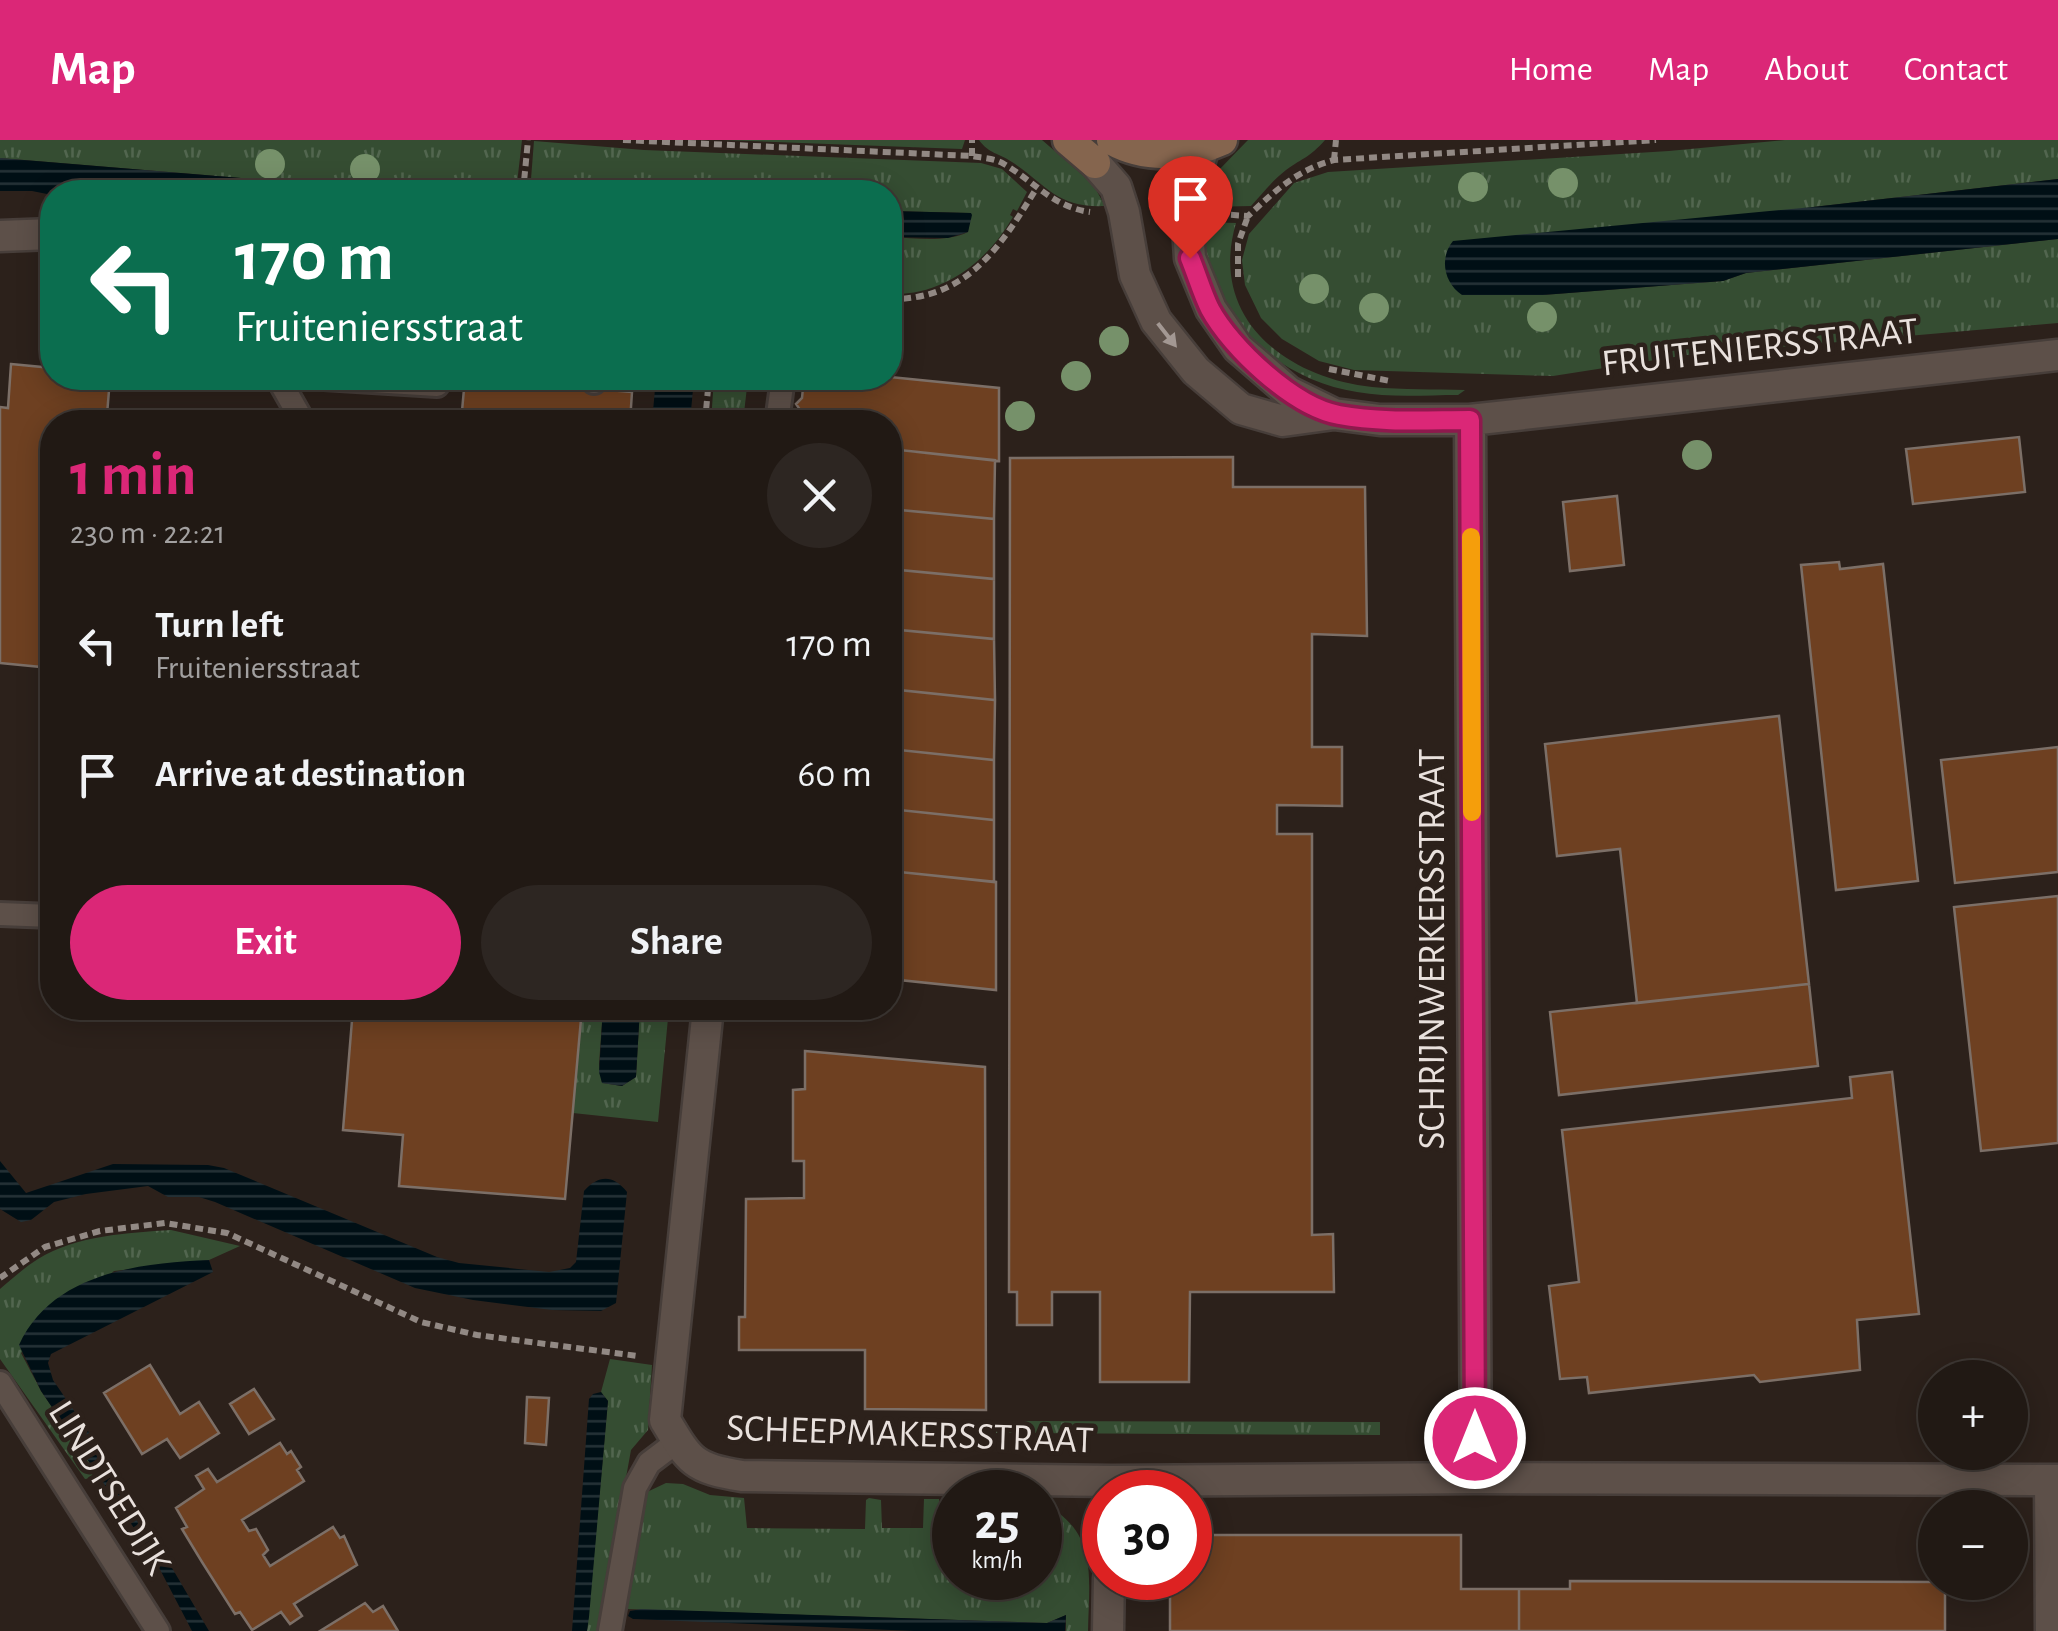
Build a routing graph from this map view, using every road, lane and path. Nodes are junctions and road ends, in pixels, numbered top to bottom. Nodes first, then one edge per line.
1 (528, 140) edge
2 (623, 140) edge
3 (972, 140) edge
4 (1068, 140) edge
5 (1336, 140) edge
6 (1656, 140) edge
7 (1212, 144) edge
8 (1104, 152) edge
9 (972, 156) junction
10 (524, 180) edge
11 (1248, 216) dead end
12 (40, 234) edge
13 (0, 236) edge
14 (1242, 291) dead end
15 (902, 298) edge
16 (2058, 355) edge
17 (1315, 366) dead end
18 (1408, 383) dead end
19 (1334, 414) junction
20 (1470, 420) junction
21 (0, 914) edge
22 (40, 916) edge
23 (707, 1020) edge
24 (0, 1278) edge
25 (670, 1360) junction
26 (0, 1382) edge
27 (678, 1441) junction
28 (1476, 1478) junction
29 (2054, 1480) edge
30 (1212, 1484) edge
31 (1082, 1485) edge
32 (1109, 1600) edge
33 (158, 1631) edge
34 (610, 1631) edge
35 (1108, 1631) edge
36 (2050, 1631) edge

1 - 10 path
2 - 9 path
3 - 9 path
4 - 8 main road
5 - 6 path
7 - 8 main road
7 - 19 street, FRUITENIERSSTRAAT
8 -> 19 street, FRUITENIERSSTRAAT
9 - 15 path
11 - 14 path
12 - 13 street
16 - 20 street, FRUITENIERSSTRAAT
17 - 18 path
19 - 20 street, FRUITENIERSSTRAAT
20 - 28 street, SCHRIJNWERKERSSTRAAT
21 - 22 lane
23 - 25 street, SCHEEPMAKERSSTRAAT
24 - 25 path
25 - 27 street, SCHEEPMAKERSSTRAAT
26 - 33 lane, LINDTSEDIJK
27 - 31 street, SCHEEPMAKERSSTRAAT
27 - 34 lane
28 - 29 street, SCHEEPMAKERSSTRAAT
28 - 30 street, SCHEEPMAKERSSTRAAT
29 - 36 street
32 - 35 street

